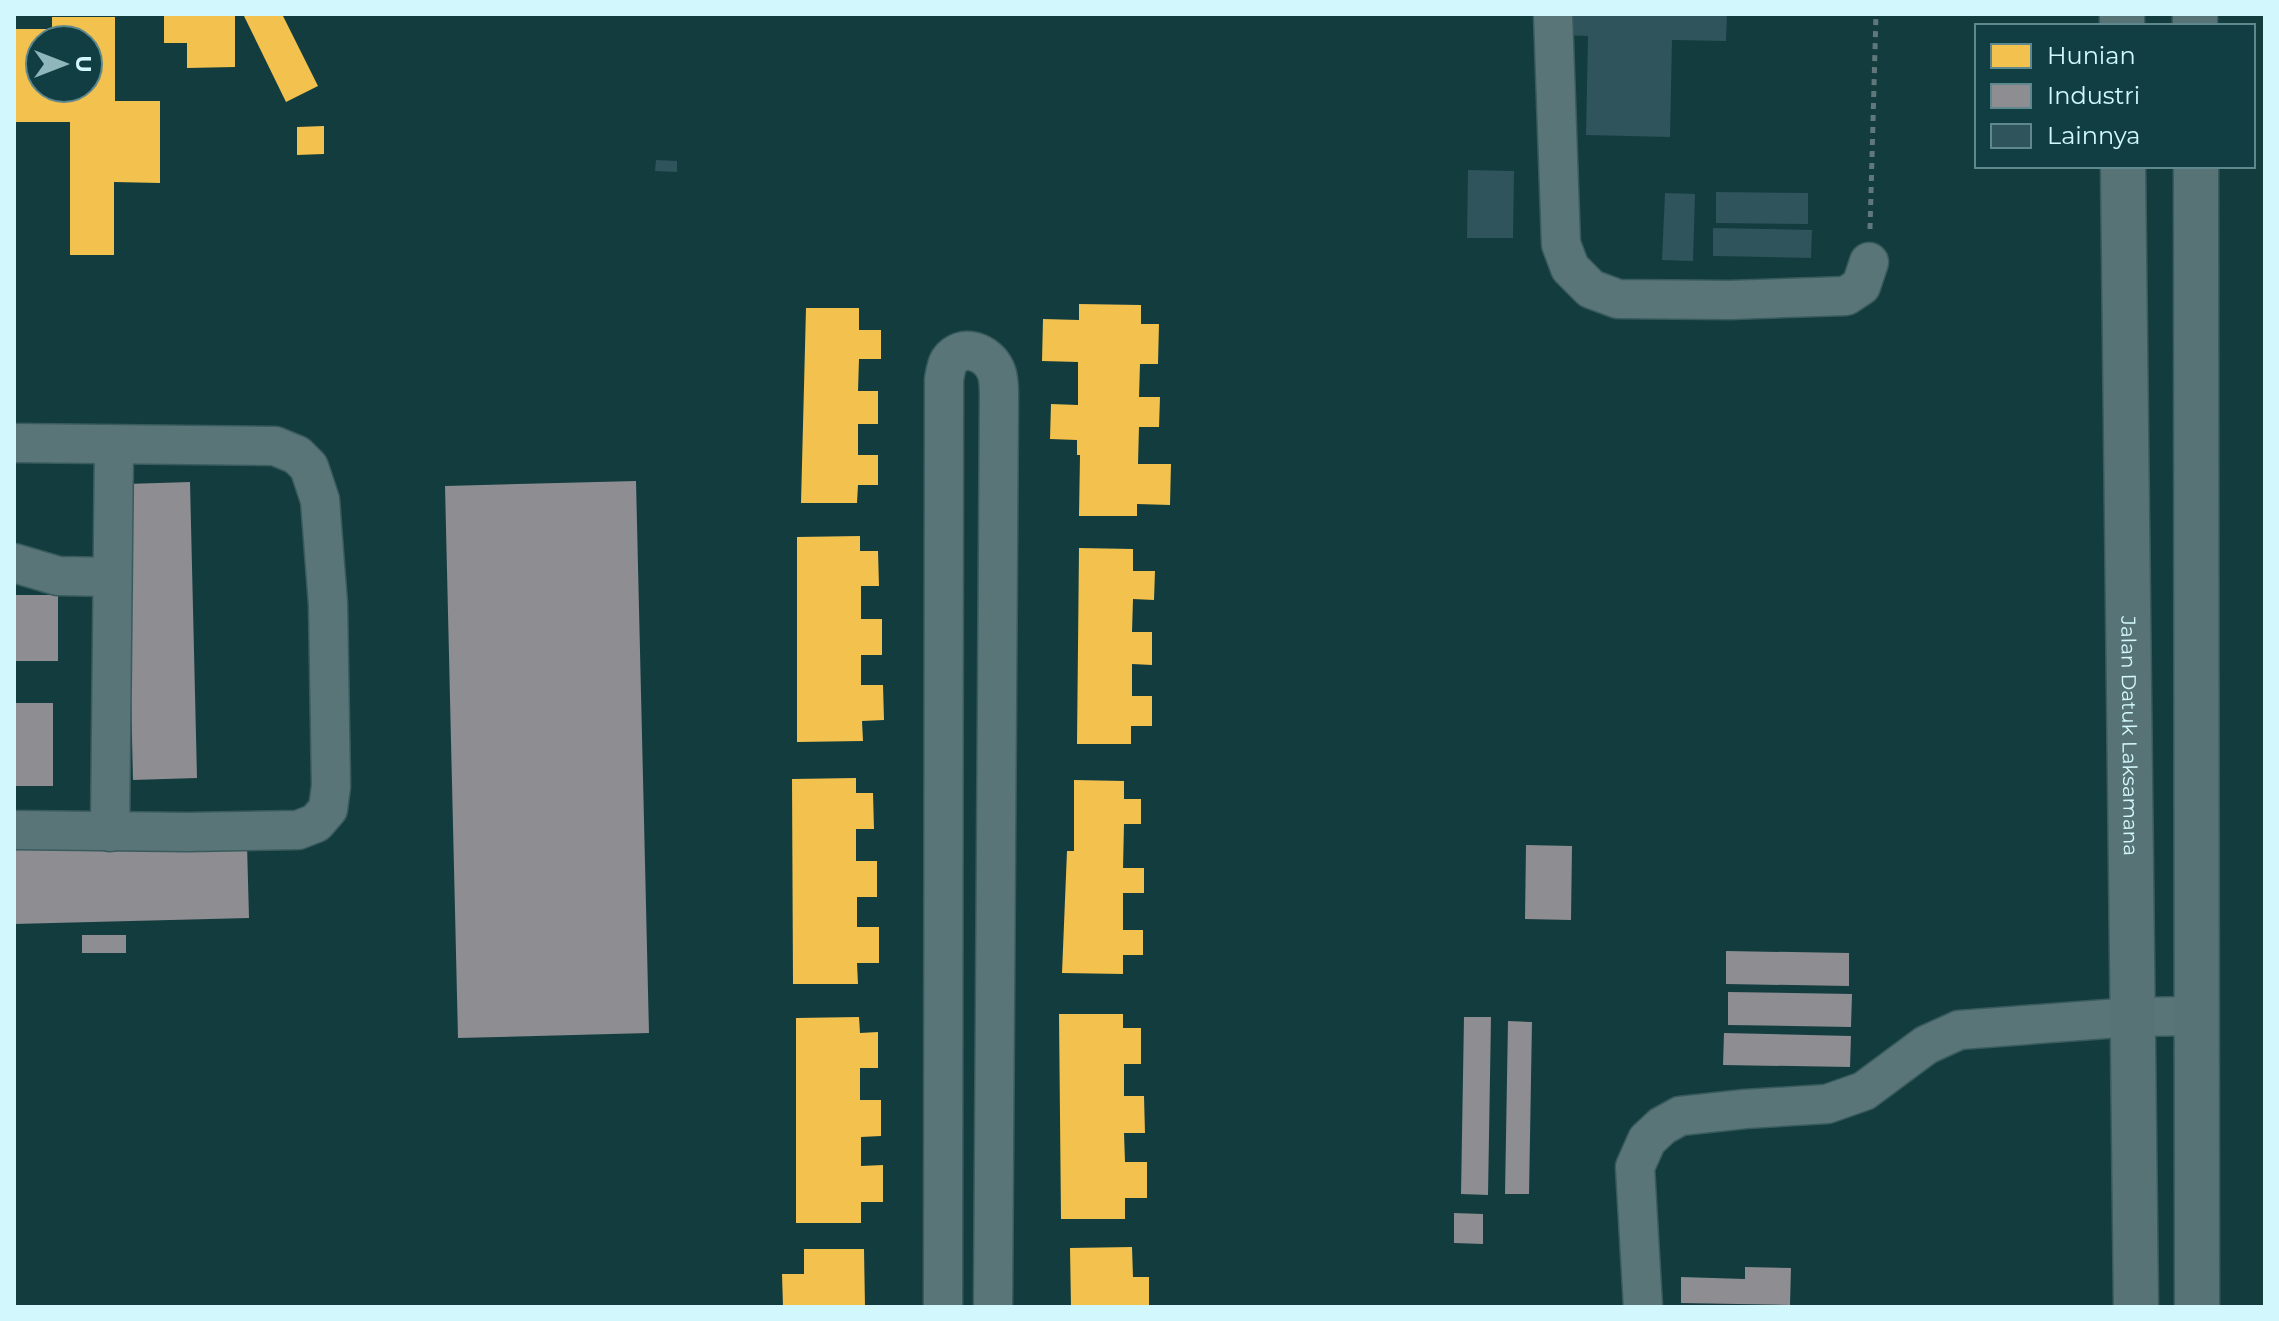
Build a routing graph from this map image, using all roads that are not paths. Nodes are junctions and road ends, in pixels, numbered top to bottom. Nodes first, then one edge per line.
1 (1553, 14) edge
2 (2123, 168) edge
3 (2196, 168) edge
4 (1869, 262) road end
5 (14, 443) edge
6 (114, 445) junction
7 (14, 563) edge
8 (112, 577) junction
9 (14, 830) edge
10 (110, 832) junction
11 (2197, 1016) junction
12 (2133, 1017) junction
13 (993, 1194) junction
14 (944, 1196) junction
15 (943, 1307) edge
16 (993, 1307) edge
17 (1643, 1307) edge
18 (2136, 1307) edge
19 (2197, 1307) edge

1 - 4 street
2 - 12 highway, Jalan Datuk Laksamana
3 - 11 highway
5 - 6 street
6 - 8 street
6 - 10 street
7 - 8 street
8 - 10 street
9 - 10 street
11 - 12 street
11 - 19 highway
12 - 17 street
12 - 18 highway, Jalan Datuk Laksamana
13 - 14 street
13 - 14 street
13 - 16 street
14 - 15 street

